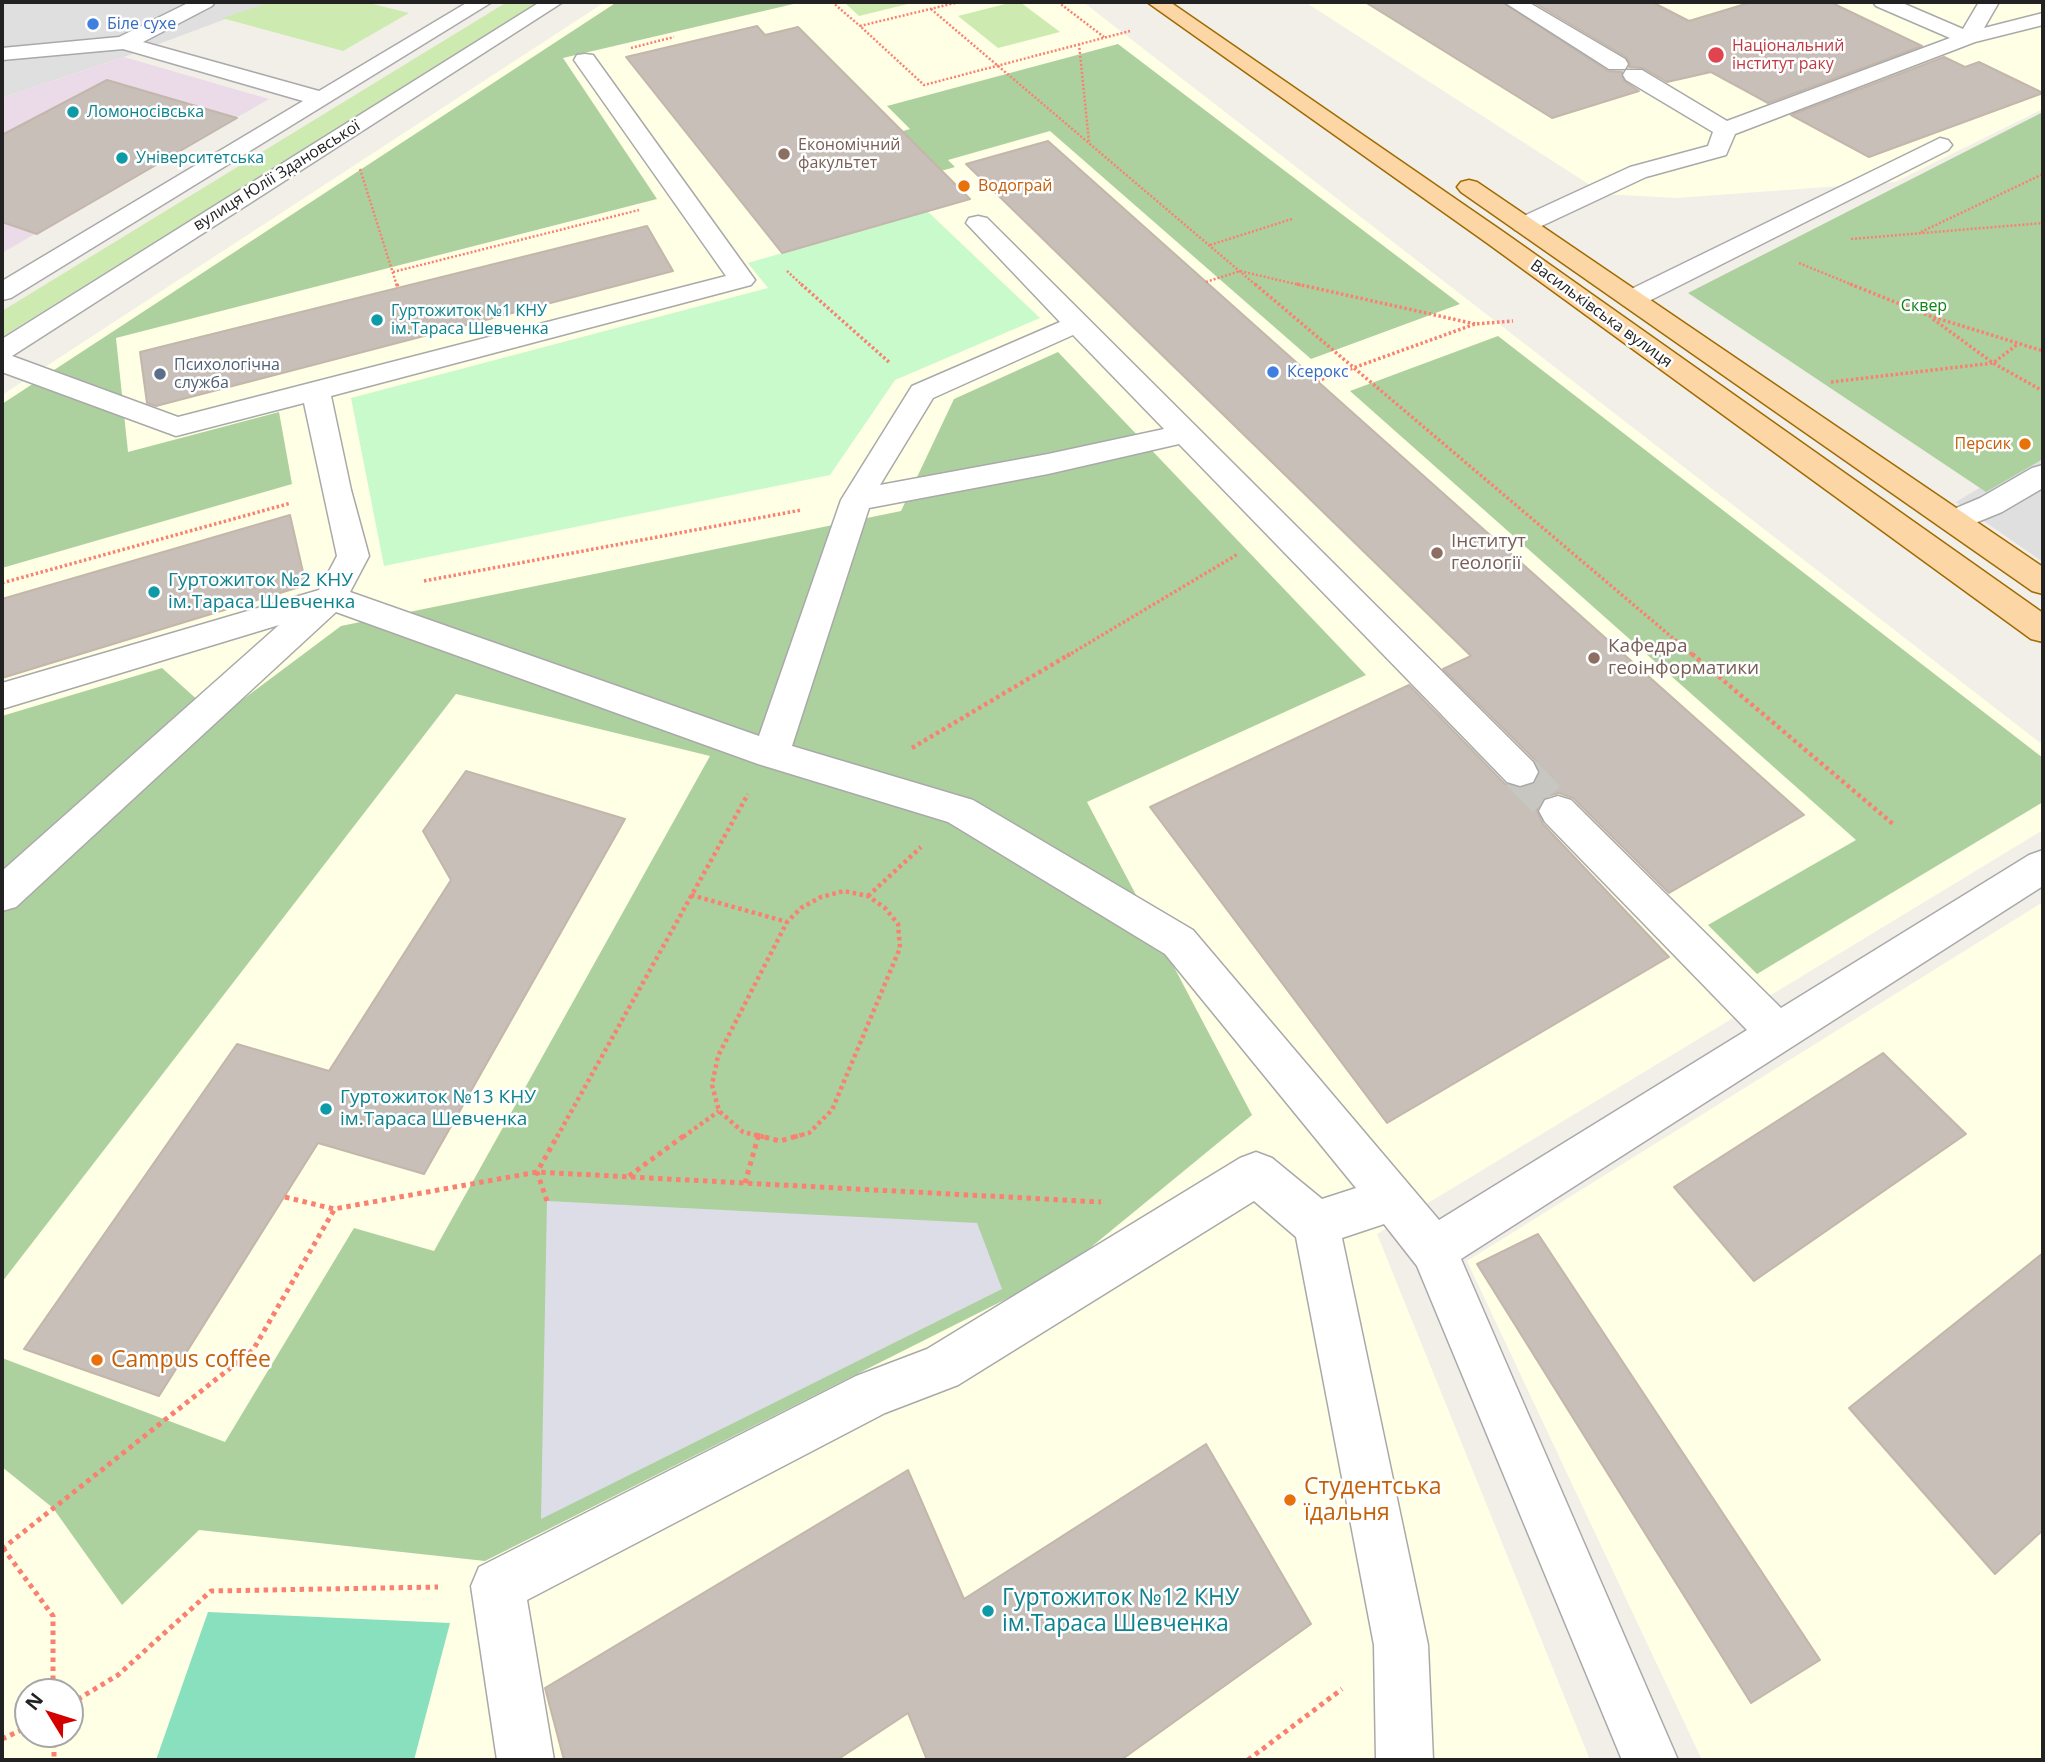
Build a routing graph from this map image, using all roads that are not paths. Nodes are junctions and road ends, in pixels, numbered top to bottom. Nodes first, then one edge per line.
1 (205, 2) edge
2 (482, 2) edge
3 (553, 2) edge
4 (1157, 2) edge
5 (1514, 2) edge
6 (1883, 2) edge
7 (1989, 2) edge
8 (2043, 19) edge
9 (1968, 38) junction
10 (124, 43) junction
11 (2, 54) edge
12 (585, 60) dead end
13 (321, 99) junction
14 (1725, 130) junction
15 (1940, 145) dead end
16 (1446, 171) dead end
17 (978, 223) dead end
18 (1524, 225) junction
19 (5, 286) edge
20 (1632, 299) junction
21 (1077, 324) junction
22 (2, 351) edge
23 (2, 362) edge
24 (316, 391) junction
25 (1188, 433) junction
26 (2043, 475) edge
27 (856, 500) junction
28 (1953, 521) junction
29 (2043, 583) edge
30 (331, 598) junction
31 (2043, 630) edge
32 (2, 696) edge
33 (771, 754) junction
34 (1520, 772) tunnel mouth
35 (1558, 811) tunnel mouth
36 (2043, 866) edge
37 (2, 895) edge
38 (1778, 1033) junction
39 (1393, 1199) junction
40 (1317, 1224) junction
41 (1433, 1250) junction
42 (525, 1760) edge
43 (1404, 1760) edge
44 (1650, 1760) edge

1 - 10 street
2 - 13 street
3 - 22 street, вулиця Юлії Здановської
4 - 31 main road, Васильківська вулиця
5 - 14 street
6 - 9 street
7 - 9 street
8 - 9 street
9 - 14 street
10 - 11 street
10 - 13 street
12 - 24 street
13 - 19 street
14 - 18 street
15 - 20 street
16 - 18 main road, Васильківська вулиця
17 - 21 street
18 - 20 main road, Васильківська вулиця
20 - 28 main road, Васильківська вулиця
21 - 25 street
21 - 27 street
23 - 24 street
24 - 30 street
25 - 27 street
25 - 34 street
26 - 28 street
27 - 33 street
28 - 29 main road, Васильківська вулиця
30 - 32 street
30 - 33 street
30 - 37 street
33 - 39 street
35 - 38 street
36 - 38 street
38 - 41 street
39 - 40 street
39 - 41 street
40 - 42 street
40 - 43 street
41 - 44 street

